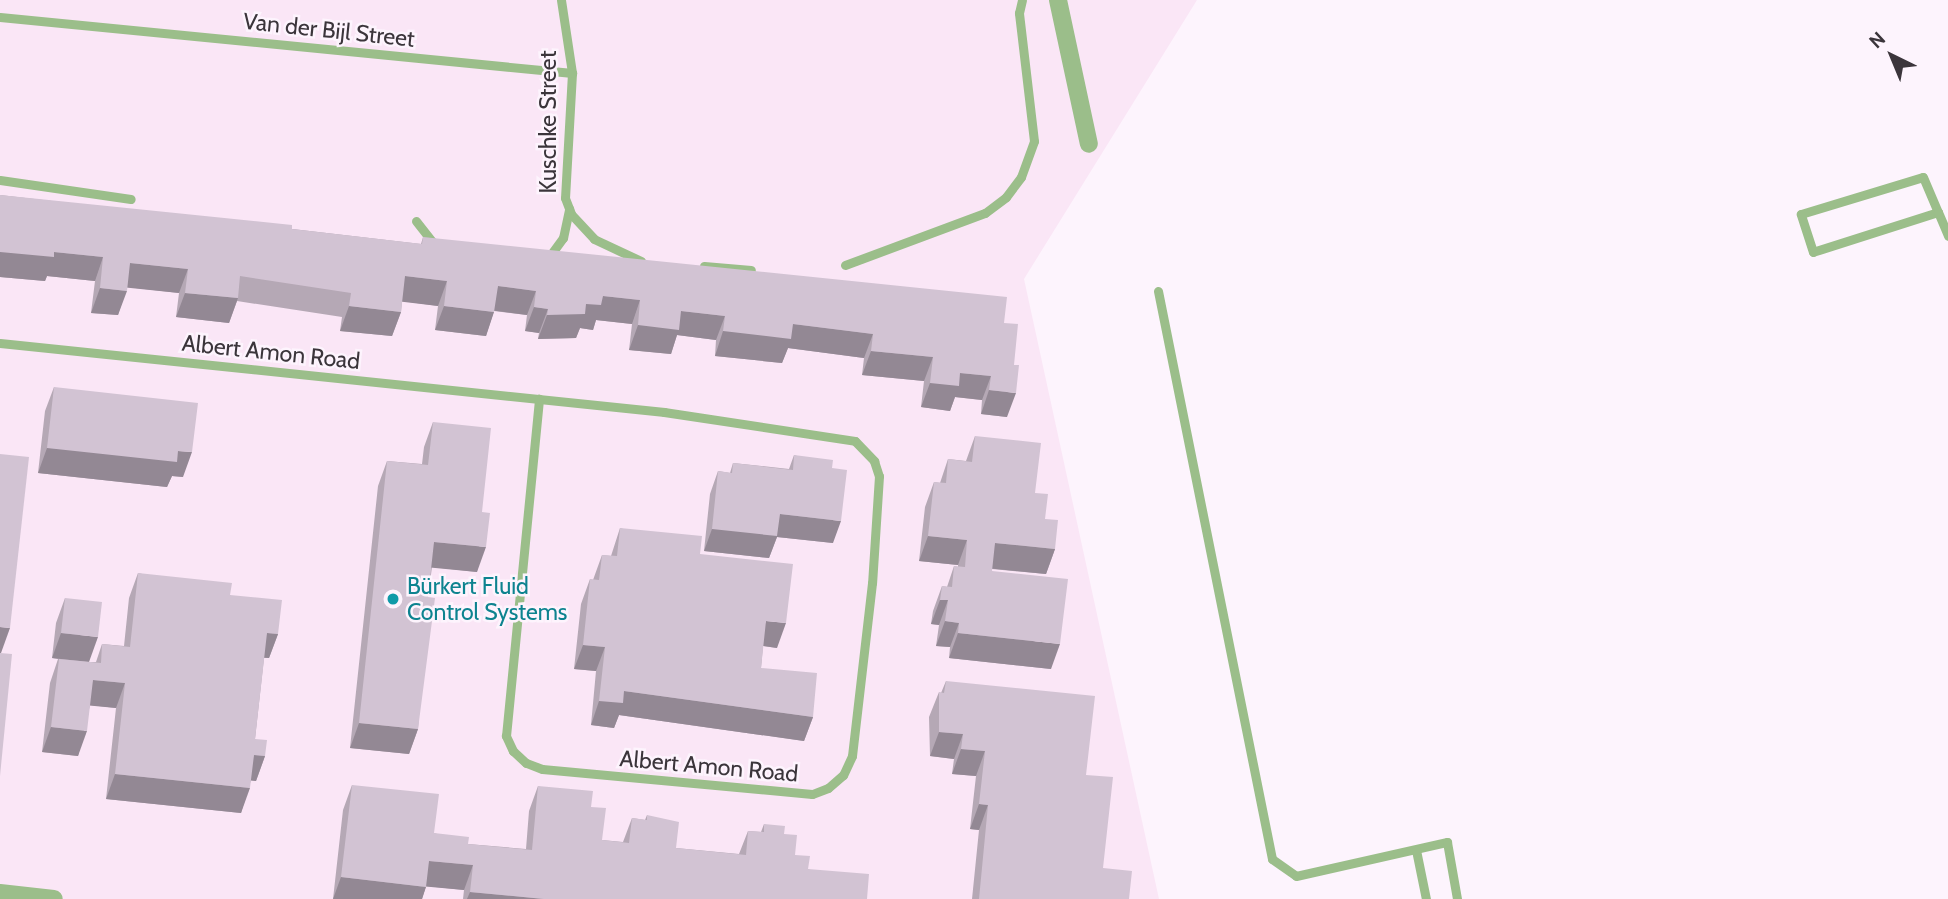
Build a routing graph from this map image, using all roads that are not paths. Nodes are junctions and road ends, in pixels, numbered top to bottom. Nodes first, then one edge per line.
1 (561, 0) edge
2 (1022, 0) edge
3 (1058, 0) edge
4 (0, 17) edge
5 (572, 73) junction
6 (1089, 144) dead end
7 (0, 180) edge
8 (131, 199) dead end
9 (569, 209) junction
10 (1938, 212) junction
11 (416, 220) dead end
12 (1948, 236) edge
13 (444, 247) edge
14 (649, 262) edge
15 (534, 263) edge
16 (687, 265) edge
17 (845, 265) dead end
18 (751, 270) edge
19 (1158, 291) dead end
20 (0, 343) edge
21 (539, 399) junction
22 (1416, 850) junction
23 (0, 893) edge
24 (54, 899) edge
25 (1426, 899) edge
26 (1457, 899) edge

1 - 5 lane, Kuschke Street
2 - 17 lane
3 - 6 street
4 - 5 lane, Van der Bijl Street
5 - 9 lane, Kuschke Street
7 - 8 lane
9 - 14 lane, Kuschke Street
9 - 15 lane
10 - 10 lane
10 - 12 lane
11 - 13 lane
16 - 18 lane
19 - 22 lane
20 - 21 lane, Albert Amon Road
21 - 21 lane, Albert Amon Road
22 - 25 lane
22 - 26 lane
23 - 24 street

